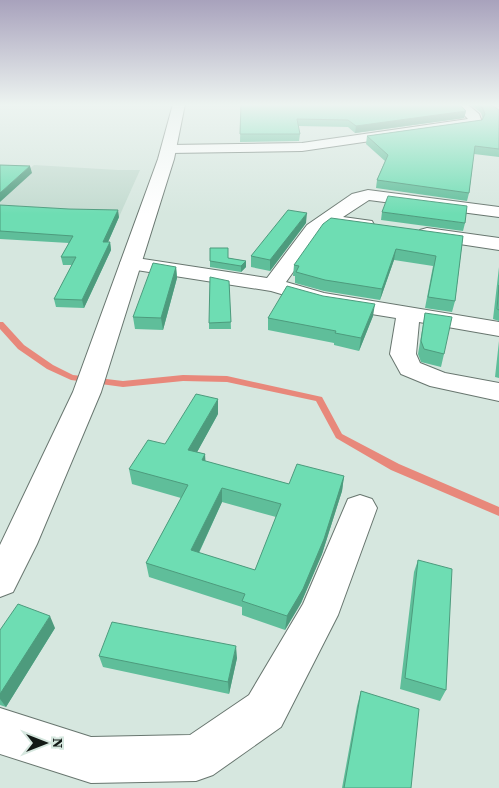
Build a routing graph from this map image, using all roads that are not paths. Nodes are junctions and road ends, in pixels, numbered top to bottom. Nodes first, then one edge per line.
1 (171, 141) edge
2 (345, 141) edge
3 (168, 154) junction
4 (499, 212) edge
5 (327, 220) junction
6 (384, 228) edge
7 (413, 232) edge
8 (499, 244) edge
9 (130, 263) junction
10 (273, 285) junction
11 (408, 314) junction
12 (499, 329) edge
13 (499, 392) edge
14 (360, 508) dead end
15 (0, 580) edge
16 (0, 731) edge

1 - 3 street
2 - 3 street
3 - 9 street
4 - 5 street
5 - 6 street
5 - 10 street
7 - 8 street
9 - 10 street
9 - 15 street
10 - 11 street
11 - 12 street
11 - 13 street
14 - 16 street

